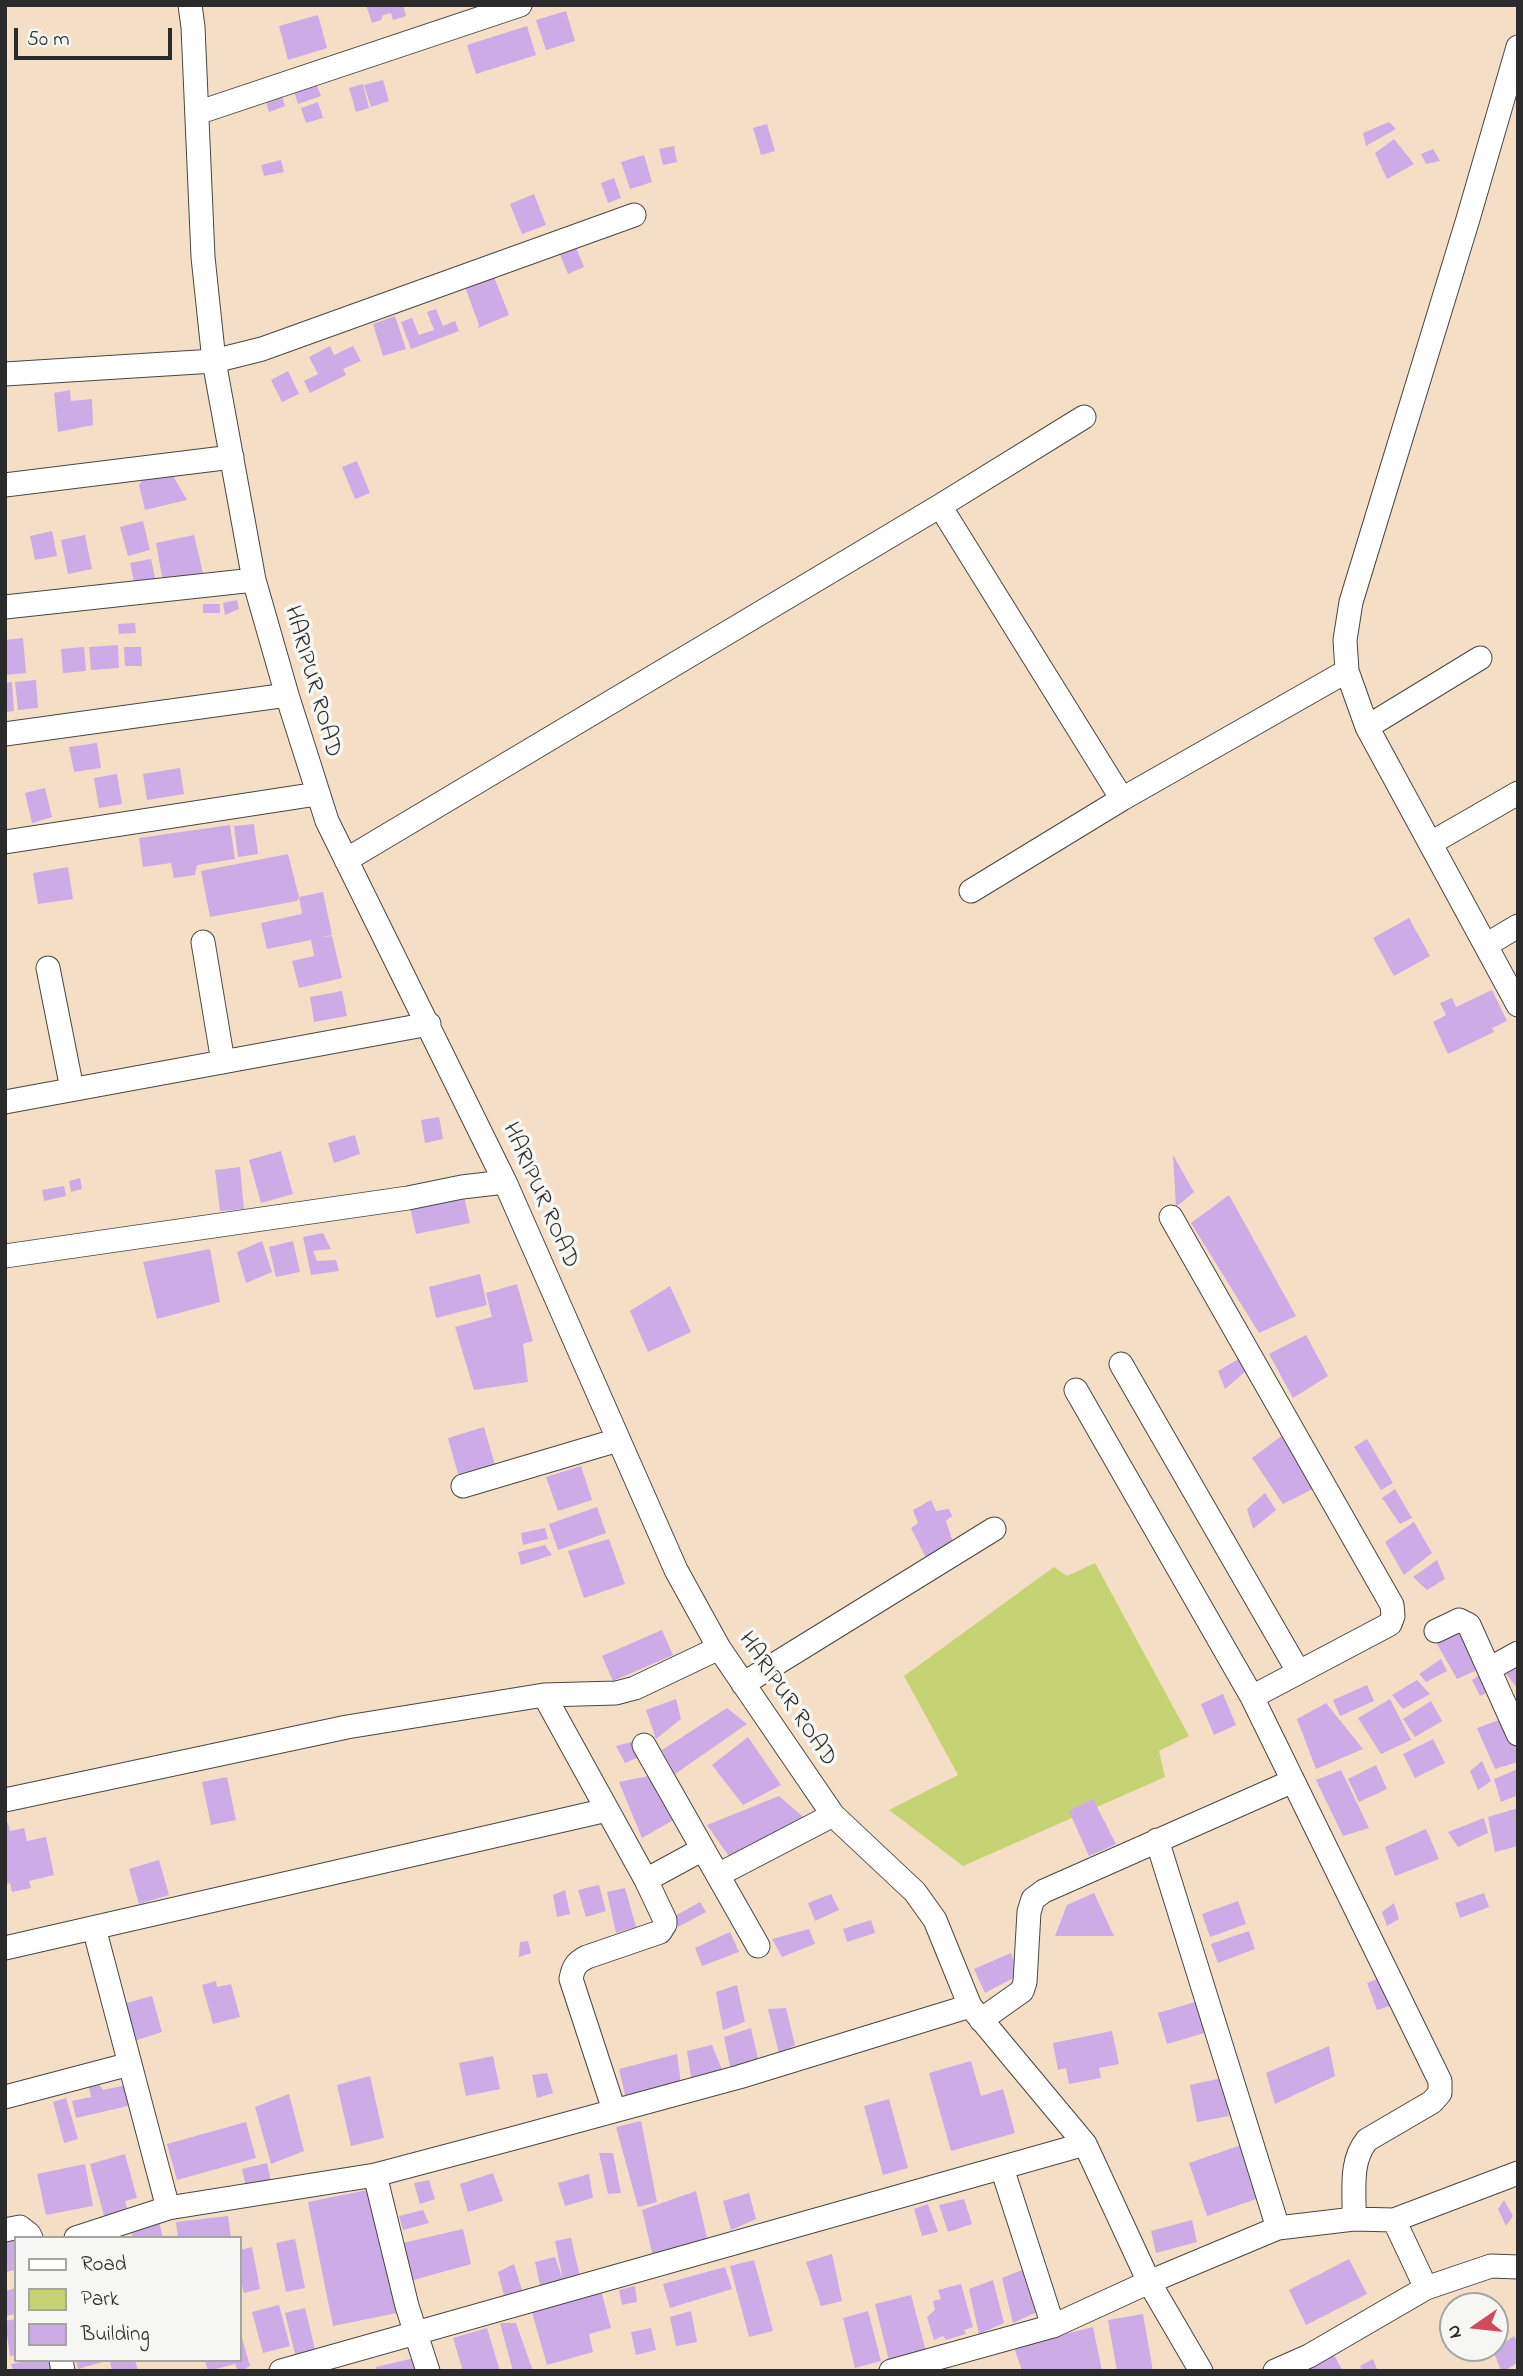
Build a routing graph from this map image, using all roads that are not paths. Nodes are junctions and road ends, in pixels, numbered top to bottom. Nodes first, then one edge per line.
1 (190, 5) edge
2 (520, 5) edge
3 (1518, 47) edge
4 (197, 113) junction
5 (634, 215) dead end
6 (214, 361) junction
7 (5, 374) edge
8 (1084, 417) dead end
9 (232, 457) junction
10 (5, 485) edge
11 (940, 506) junction
12 (254, 580) junction
13 (5, 607) edge
14 (1480, 658) dead end
15 (1347, 671) junction
16 (287, 695) junction
17 (1367, 727) junction
18 (5, 734) edge
19 (1518, 793) edge
20 (317, 794) junction
21 (1122, 799) junction
22 (5, 842) edge
23 (1431, 843) junction
24 (346, 860) junction
25 (971, 891) dead end
26 (1518, 926) edge
27 (203, 943) dead end
28 (1486, 945) junction
29 (48, 968) dead end
30 (1518, 1005) edge
31 (429, 1024) junction
32 (223, 1062) junction
33 (72, 1089) junction
34 (5, 1102) edge
35 (505, 1182) junction
36 (1171, 1217) dead end
37 (5, 1256) edge
38 (1121, 1364) dead end
39 (1076, 1390) dead end
40 (618, 1440) junction
41 (463, 1486) dead end
42 (994, 1529) dead end
43 (1436, 1631) dead end
44 (719, 1648) junction
45 (1518, 1653) edge
46 (1489, 1669) junction
47 (1298, 1671) junction
48 (743, 1684) junction
49 (544, 1695) junction
50 (1252, 1697) junction
51 (1518, 1734) edge
52 (644, 1745) dead end
53 (1293, 1781) junction
54 (5, 1800) edge
55 (607, 1810) junction
56 (833, 1815) junction
57 (1157, 1840) junction
58 (703, 1849) junction
59 (718, 1875) junction
60 (646, 1880) junction
61 (94, 1928) junction
62 (758, 1946) dead end
63 (5, 1948) edge
64 (976, 2013) junction
65 (130, 2063) junction
66 (5, 2097) edge
67 (614, 2110) junction
68 (1085, 2144) junction
69 (1002, 2168) junction
70 (1518, 2173) edge
71 (374, 2175) junction
72 (168, 2208) junction
73 (1354, 2219) junction
74 (1394, 2220) junction
75 (1278, 2228) junction
76 (5, 2230) edge
77 (30, 2236) edge
78 (82, 2236) edge
79 (1518, 2267) edge
80 (1149, 2282) junction
81 (1426, 2288) junction
82 (1053, 2326) junction
83 (417, 2332) junction
84 (914, 2368) edge
85 (1200, 2370) edge
86 (281, 2371) edge
87 (428, 2371) edge
88 (891, 2371) edge
89 (1275, 2371) edge

1 - 4 street, HARIPUR ROAD
2 - 4 street
3 - 15 street
4 - 6 street, HARIPUR ROAD
5 - 6 street
6 - 7 street
6 - 9 street, HARIPUR ROAD
8 - 11 street
9 - 10 street
9 - 12 street, HARIPUR ROAD
11 - 21 street
11 - 24 street
12 - 13 street
12 - 16 street, HARIPUR ROAD
14 - 17 street
15 - 17 street
15 - 21 street
16 - 18 street
16 - 20 street, HARIPUR ROAD
17 - 23 street
19 - 23 street
20 - 22 street
20 - 24 street, HARIPUR ROAD
21 - 25 street
23 - 28 street
24 - 31 street, HARIPUR ROAD
26 - 28 street
27 - 32 street
28 - 30 street
29 - 33 street
31 - 32 street
31 - 35 street, HARIPUR ROAD
32 - 33 street
33 - 34 street
35 - 37 street
35 - 40 street, HARIPUR ROAD
36 - 47 street
38 - 47 street
39 - 50 street
40 - 41 street
40 - 44 street, HARIPUR ROAD
42 - 48 street
43 - 46 street
44 - 48 street, HARIPUR ROAD
44 - 49 street
45 - 46 street
46 - 51 street
47 - 50 street
48 - 56 street, HARIPUR ROAD
49 - 54 street
49 - 55 street
50 - 53 street
52 - 58 street
53 - 57 street
53 - 73 street
55 - 60 street
55 - 61 street
56 - 59 street
56 - 64 street, HARIPUR ROAD
57 - 64 street
57 - 75 street
58 - 59 street
58 - 60 street
59 - 62 street
60 - 67 street
61 - 63 street
61 - 65 street
64 - 67 street
64 - 68 street, HARIPUR ROAD
65 - 66 street
65 - 72 street
67 - 71 street
68 - 69 street
68 - 80 street, HARIPUR ROAD
69 - 82 street
69 - 83 street
70 - 74 street
71 - 72 street
71 - 83 street
72 - 78 street
73 - 74 street
73 - 75 street
74 - 81 street
75 - 80 street
76 - 77 street
79 - 81 street
80 - 82 street
80 - 85 street, HARIPUR ROAD
81 - 89 street
82 - 84 street
83 - 86 street
83 - 87 street
84 - 88 street

